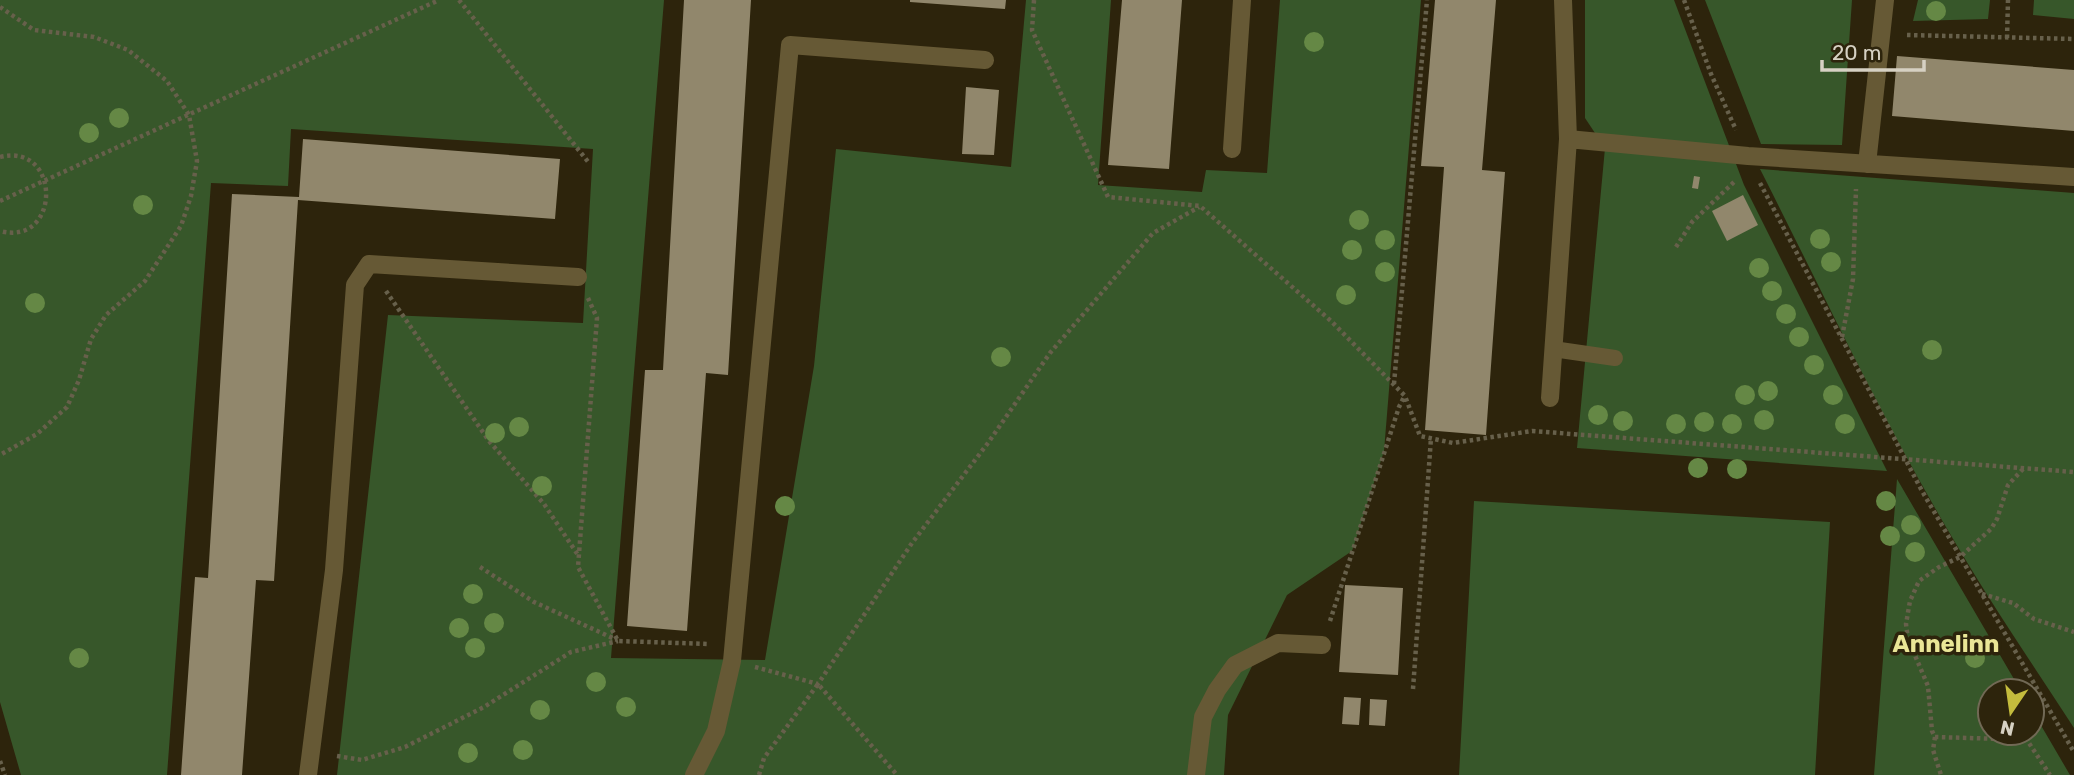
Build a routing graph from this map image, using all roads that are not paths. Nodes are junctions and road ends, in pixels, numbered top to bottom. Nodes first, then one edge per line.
1 (1242, 0) edge
2 (1563, 0) edge
3 (1885, 0) edge
4 (985, 60) dead end
5 (1568, 139) junction
6 (1233, 149) dead end
7 (1863, 163) junction
8 (2074, 177) edge
9 (578, 277) road end
10 (1553, 349) junction
11 (1615, 358) dead end
12 (1550, 398) dead end
13 (1322, 645) road end
14 (308, 775) edge
15 (694, 775) edge
16 (1196, 775) edge

1 - 6 street
2 - 5 street
3 - 7 street
4 - 15 street
5 - 7 street
5 - 10 street
7 - 8 street
9 - 14 street
10 - 11 lane
10 - 12 street
13 - 16 street

